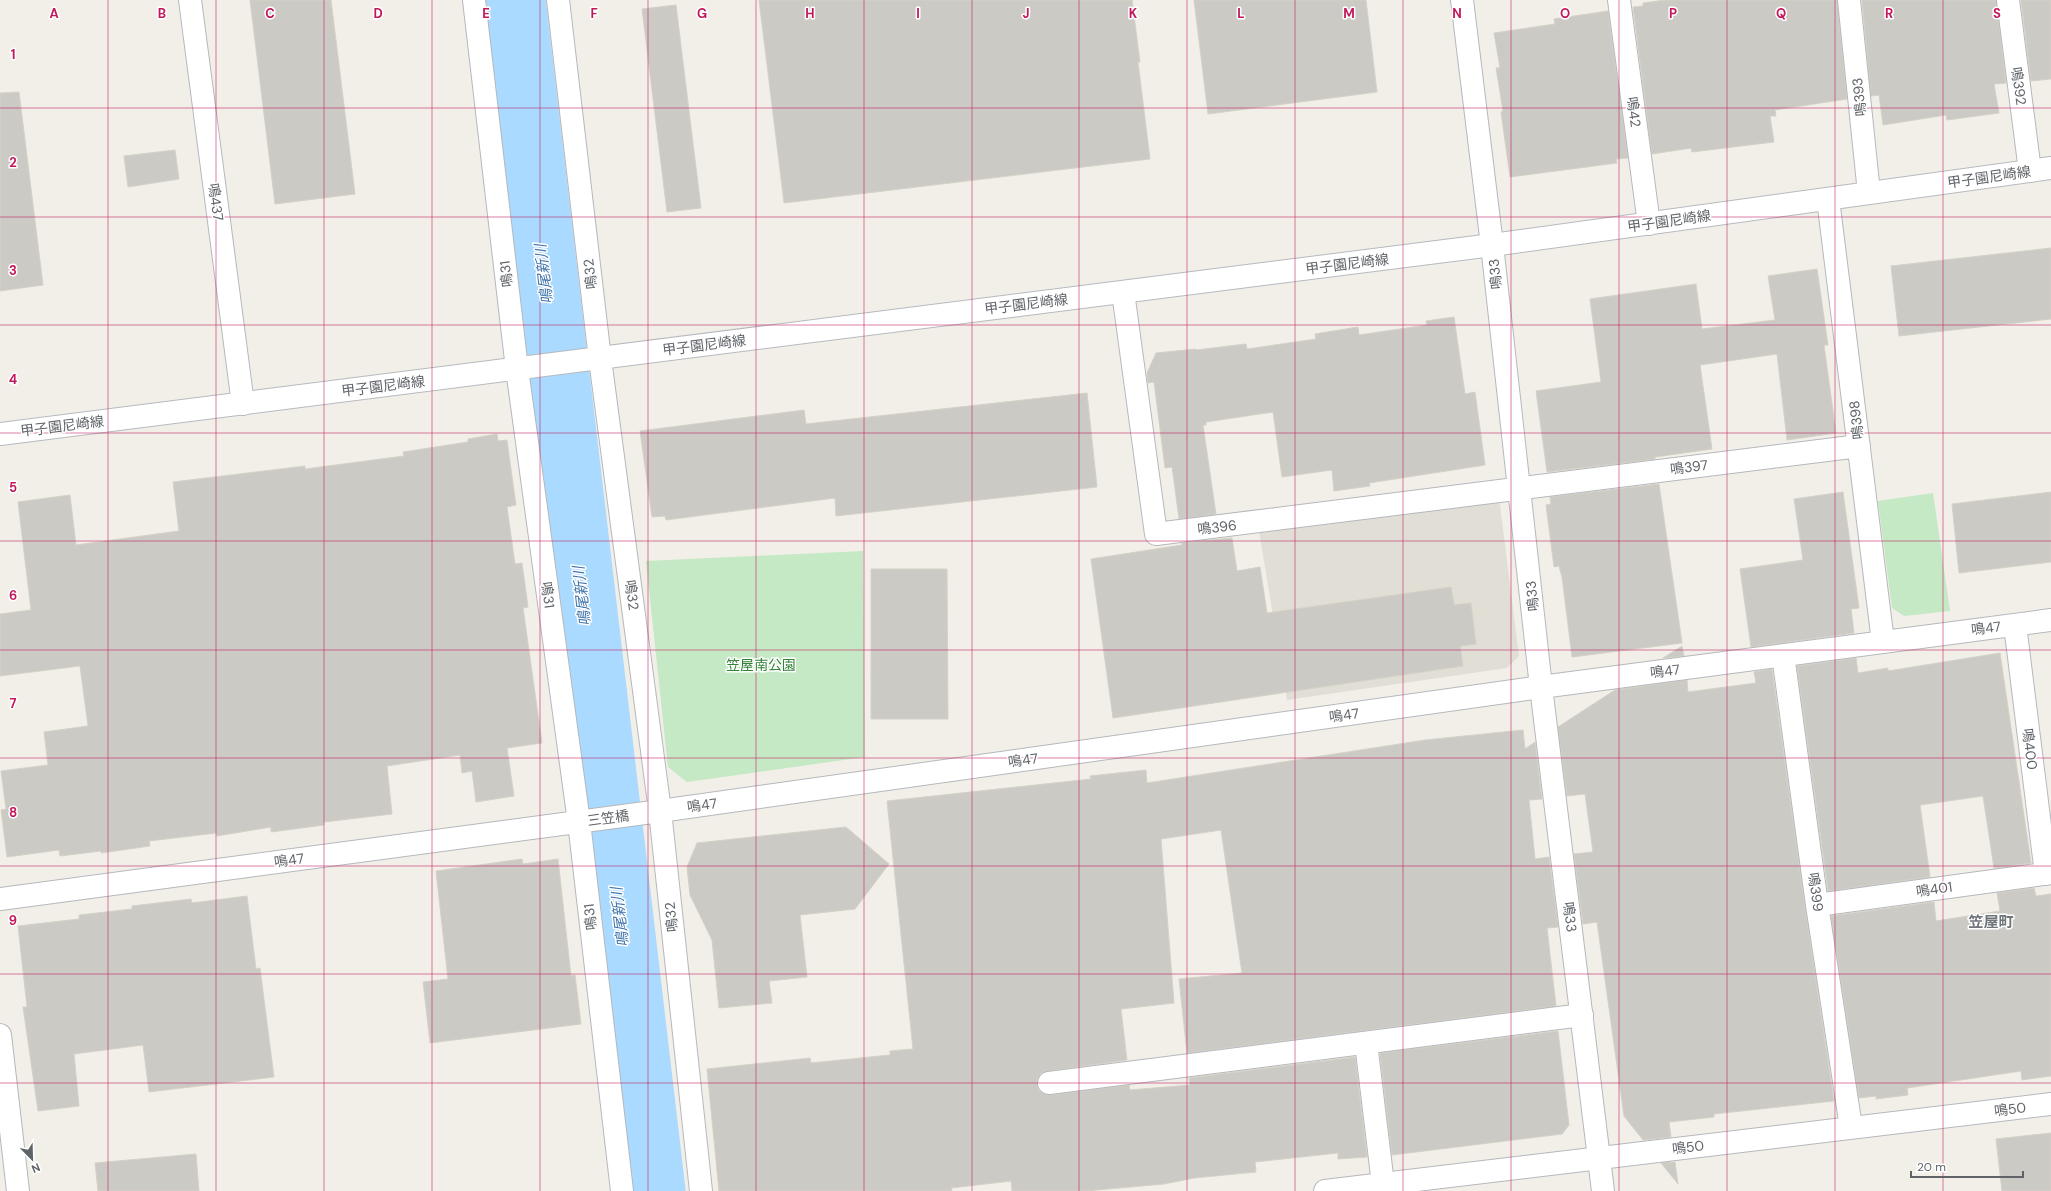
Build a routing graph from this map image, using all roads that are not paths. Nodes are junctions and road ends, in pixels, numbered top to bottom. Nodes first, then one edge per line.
1 (190, 0) edge
2 (474, 0) edge
3 (558, 0) edge
4 (1462, 0) edge
5 (1619, 0) edge
6 (1849, 0) edge
7 (2008, 0) edge
8 (2041, 170) edge
9 (1869, 193) junction
10 (1828, 199) junction
11 (1649, 224) junction
12 (1492, 246) junction
13 (1123, 292) junction
14 (592, 360) junction
15 (527, 367) junction
16 (243, 404) junction
17 (0, 434) edge
18 (1859, 446) junction
19 (1520, 488) junction
20 (2051, 620) edge
21 (2015, 625) junction
22 (1883, 642) junction
23 (1783, 655) junction
24 (1541, 687) junction
25 (660, 811) junction
26 (637, 814) joint
27 (579, 822) junction
28 (2048, 873) edge
29 (0, 899) edge
30 (1817, 905) junction
31 (1582, 1015) junction
32 (0, 1035) edge
33 (1366, 1043) junction
34 (1049, 1083) dead end
35 (2051, 1104) edge
36 (1851, 1128) junction
37 (7, 1152) edge
38 (1598, 1157) junction
39 (1390, 1186) edge
40 (18, 1191) edge
41 (622, 1191) edge
42 (701, 1191) edge
43 (1325, 1191) edge
44 (1603, 1191) edge

1 - 16 street, 鳴437
2 - 15 street, 鳴31
3 - 14 street, 鳴32
4 - 12 street, 鳴33
5 - 11 street, 鳴42
6 - 9 street, 鳴393
7 - 8 street, 鳴392
8 - 9 street, 甲子園尼崎線
9 - 10 street, 甲子園尼崎線
10 - 11 street, 甲子園尼崎線
10 - 18 street, 鳴398
11 - 12 street, 甲子園尼崎線
12 - 13 street, 甲子園尼崎線
12 - 19 street, 鳴33
13 - 14 street, 甲子園尼崎線
13 - 19 street, 鳴396
14 - 15 street, 甲子園尼崎線
14 - 25 street, 鳴32
15 - 16 street, 甲子園尼崎線
15 - 27 street, 鳴31
16 - 17 street, 甲子園尼崎線
18 - 19 street, 鳴397
18 - 22 street, 鳴398
19 - 24 street, 鳴33
20 - 21 street, 鳴47
21 - 22 street, 鳴47
21 - 28 street, 鳴400
22 - 23 street, 鳴47
23 - 24 street, 鳴47
23 - 30 street, 鳴399
24 - 25 street, 鳴47
24 - 31 street, 鳴33
25 - 26 street, 鳴47
25 - 42 street, 鳴32
26 - 27 street, 三笠橋
27 - 29 street, 鳴47
27 - 41 street, 鳴31
28 - 30 street, 鳴401
30 - 36 street, 鳴399
31 - 33 street
31 - 38 street, 鳴33
32 - 37 street
33 - 34 street
33 - 39 street
35 - 36 street, 鳴50
36 - 38 street, 鳴50
37 - 40 street
38 - 39 street, 鳴50
38 - 44 street, 鳴33
39 - 43 street, 鳴50

